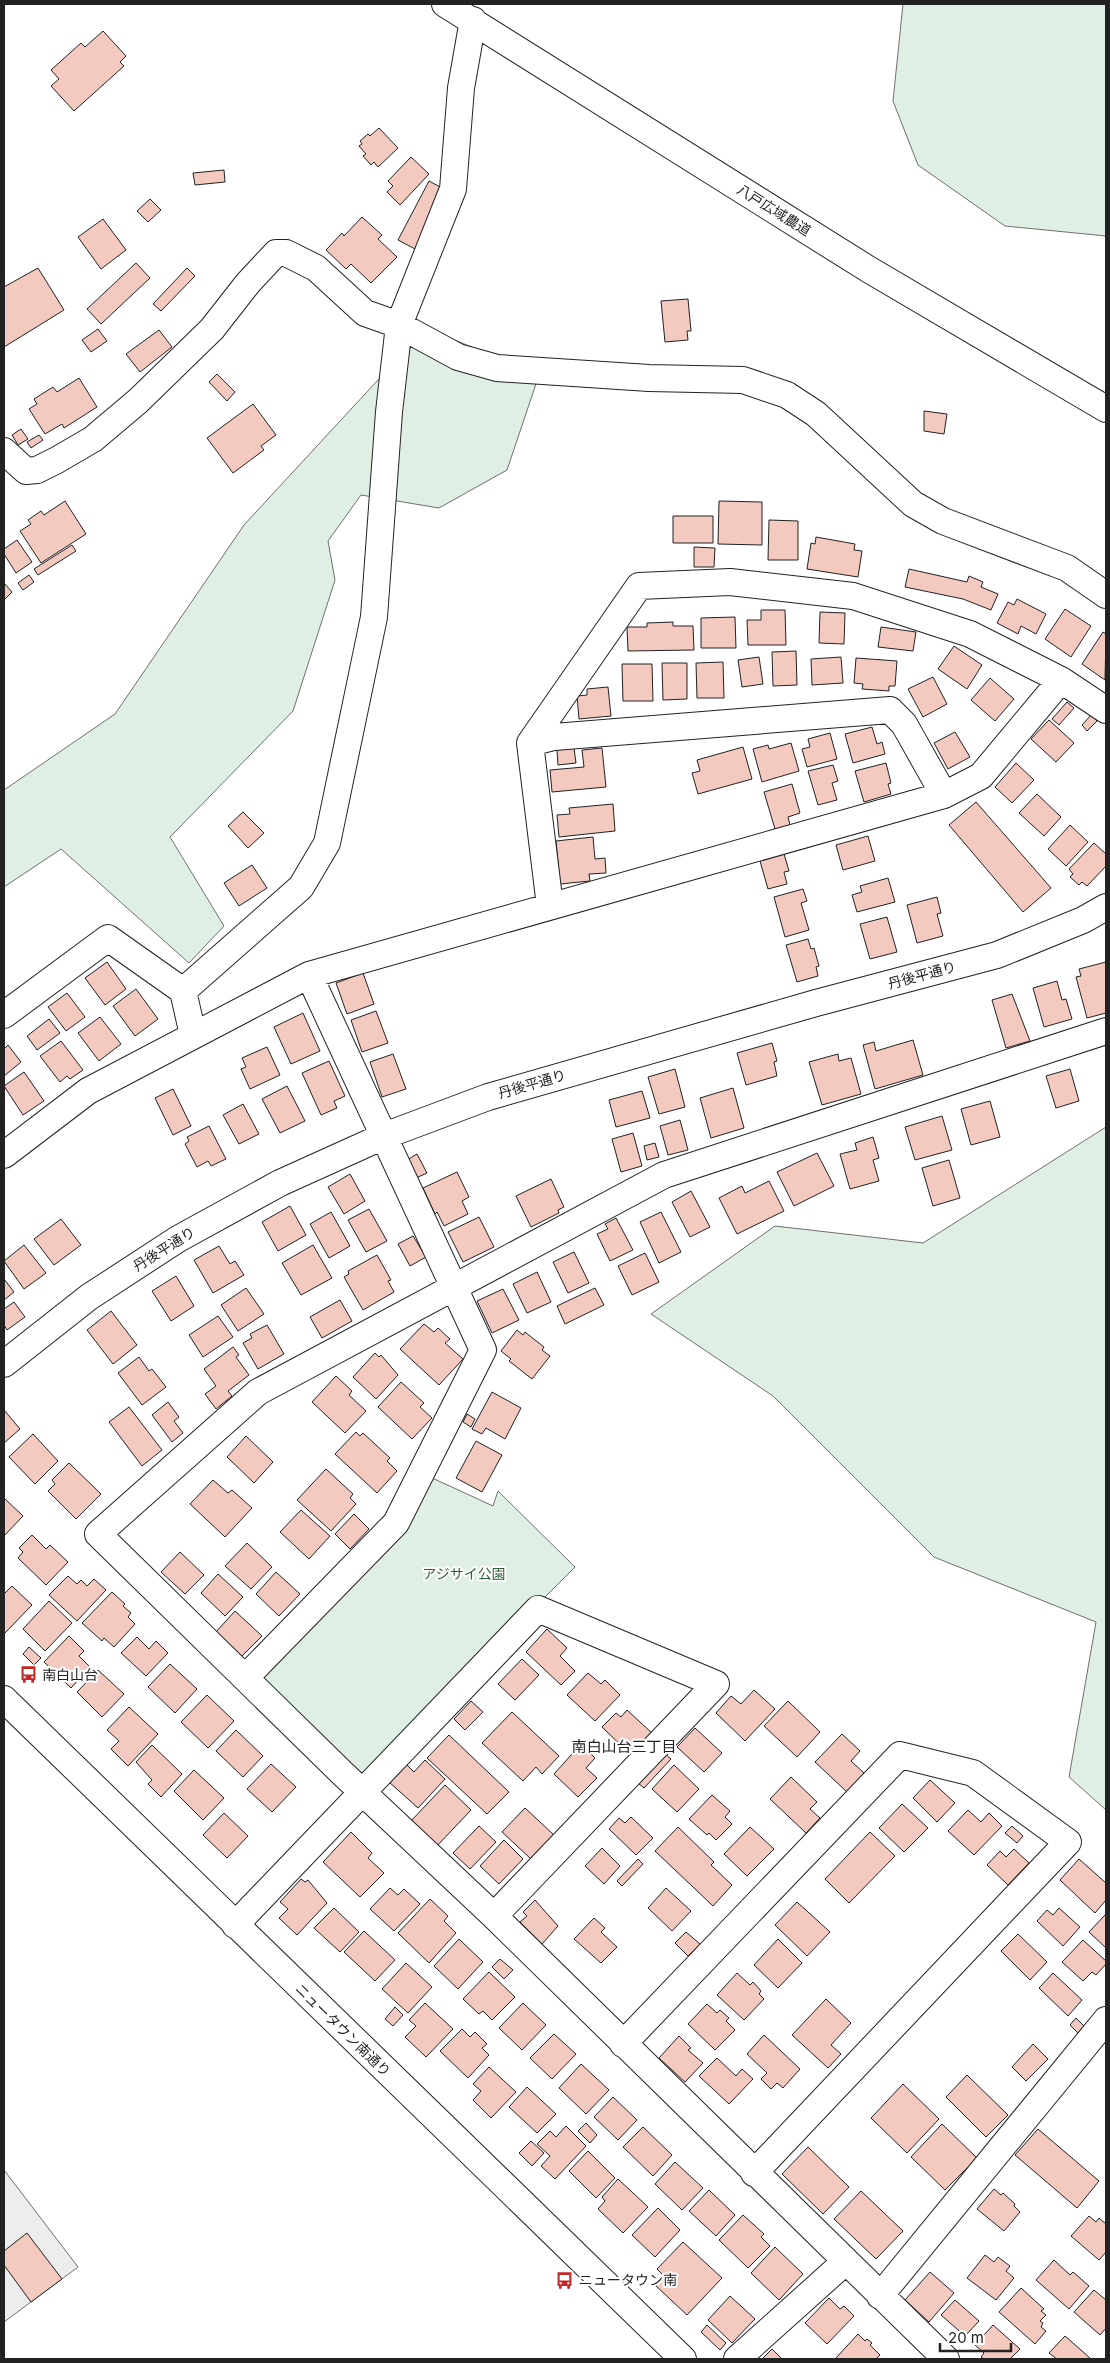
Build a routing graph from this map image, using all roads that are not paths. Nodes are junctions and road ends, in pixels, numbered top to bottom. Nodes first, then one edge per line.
1 (445, 4) edge
2 (473, 20) junction
3 (399, 325) junction
4 (1106, 409) edge
5 (4, 451) edge
6 (1106, 595) edge
7 (1061, 680) junction
8 (1106, 710) edge
9 (530, 743) junction
10 (944, 795) junction
11 (550, 906) junction
12 (1106, 907) edge
13 (309, 975) junction
14 (183, 991) junction
15 (4, 1015) edge
16 (1106, 1031) edge
17 (193, 1034) junction
18 (384, 1136) junction
19 (4, 1155) edge
20 (453, 1287) junction
21 (4, 1364) edge
22 (246, 1677) junction
23 (4, 1699) edge
24 (362, 1793) junction
25 (494, 1916) junction
26 (234, 1925) junction
27 (1106, 2020) edge
28 (623, 2044) junction
29 (754, 2173) junction
30 (845, 2262) junction
31 (880, 2296) junction
32 (683, 2359) edge
33 (737, 2359) edge
34 (946, 2359) edge

1 - 2 street, 八戸広域農道
2 - 3 street
2 - 4 street, 八戸広域農道
3 - 5 street
3 - 6 street
3 - 14 street
7 - 8 street
7 - 9 street
7 - 10 street
9 - 10 street
9 - 11 street
10 - 11 street
11 - 13 street
12 - 18 street, 丹後平通り
13 - 17 street
13 - 18 street
14 - 15 street
14 - 17 street
16 - 20 street
17 - 19 street
18 - 20 street
18 - 21 street, 丹後平通り
20 - 22 street
20 - 22 street
22 - 24 street
23 - 26 street, ニュータウン南通り
24 - 25 street
24 - 25 street
24 - 26 street
25 - 28 street
26 - 32 street, ニュータウン南通り
27 - 31 street
28 - 29 street
28 - 29 street
29 - 30 street
30 - 31 street
30 - 33 street
31 - 34 street

